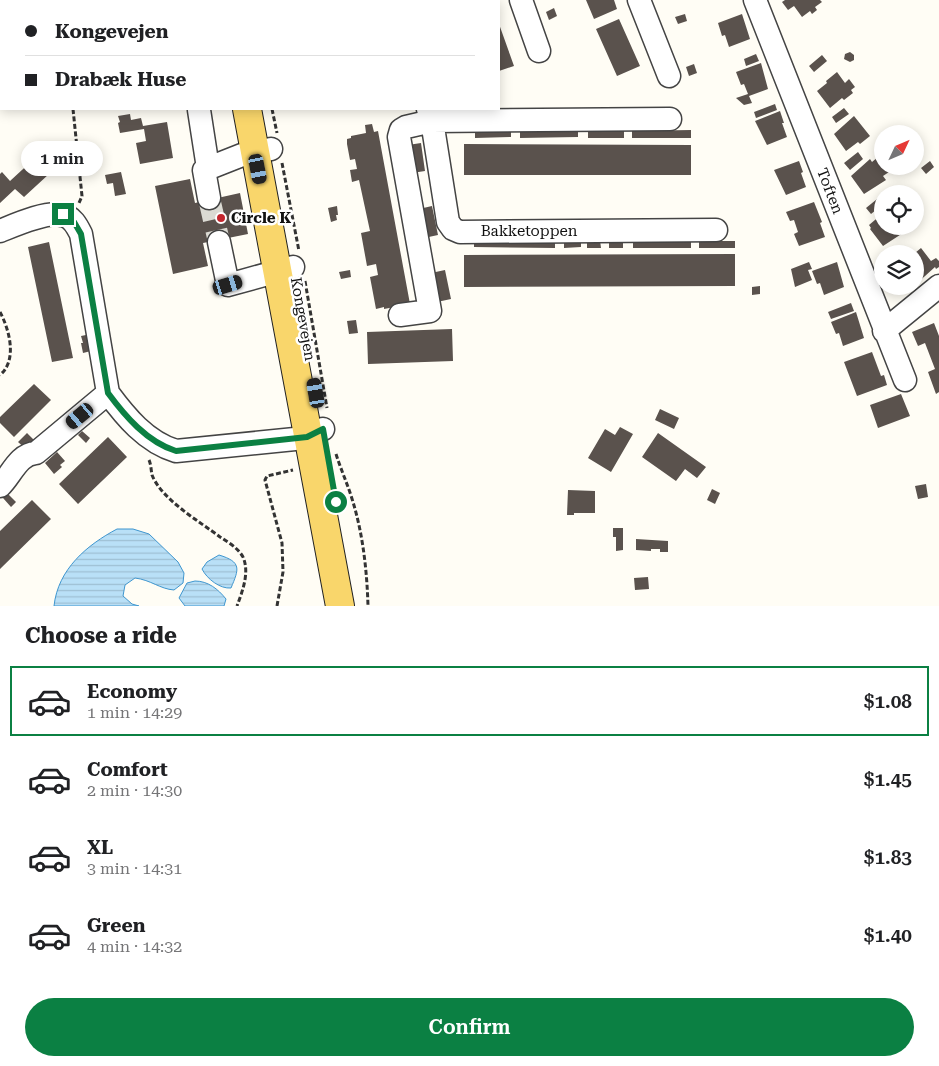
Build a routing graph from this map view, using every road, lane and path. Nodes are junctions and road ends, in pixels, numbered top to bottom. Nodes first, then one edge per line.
1 (521, 0) edge
2 (639, 0) edge
3 (756, 0) edge
4 (539, 51) dead end
5 (669, 76) dead end
6 (73, 110) edge
7 (199, 110) edge
8 (247, 110) edge
9 (263, 110) edge
10 (272, 110) edge
11 (430, 115) edge
12 (670, 119) dead end
13 (271, 148) junction
14 (208, 168) junction
15 (209, 198) tunnel mouth
16 (72, 220) junction
17 (716, 230) dead end
18 (0, 231) edge
19 (219, 242) tunnel mouth
20 (294, 267) junction
21 (939, 286) edge
22 (0, 312) edge
23 (400, 315) dead end
24 (884, 330) junction
25 (0, 375) edge
26 (905, 380) dead end
27 (108, 393) junction
28 (325, 447) junction
29 (144, 454) dead end
30 (0, 486) edge
31 (237, 606) edge
32 (277, 606) edge
33 (340, 606) edge
34 (355, 606) edge
35 (368, 606) edge

1 - 4 street
2 - 5 street
3 - 24 street, Toften
6 - 16 path
7 - 14 street
8 - 13 main road, Kongevejen
9 - 13 main road, Kongevejen
10 - 13 path
11 - 12 street
11 - 17 street, Bakketoppen
11 - 23 street
13 - 14 street
13 - 20 main road, Kongevejen
13 - 20 path
14 - 15 street
16 - 18 street
16 - 27 street
19 - 20 street, Kongevejen
20 - 28 main road, Kongevejen
20 - 28 path
21 - 24 street
22 - 25 path
24 - 26 street, Toften
27 - 28 street
27 - 30 street
28 - 32 path
28 - 33 main road, Kongevejen
28 - 34 main road, Kongevejen
28 - 35 path
29 - 31 path

